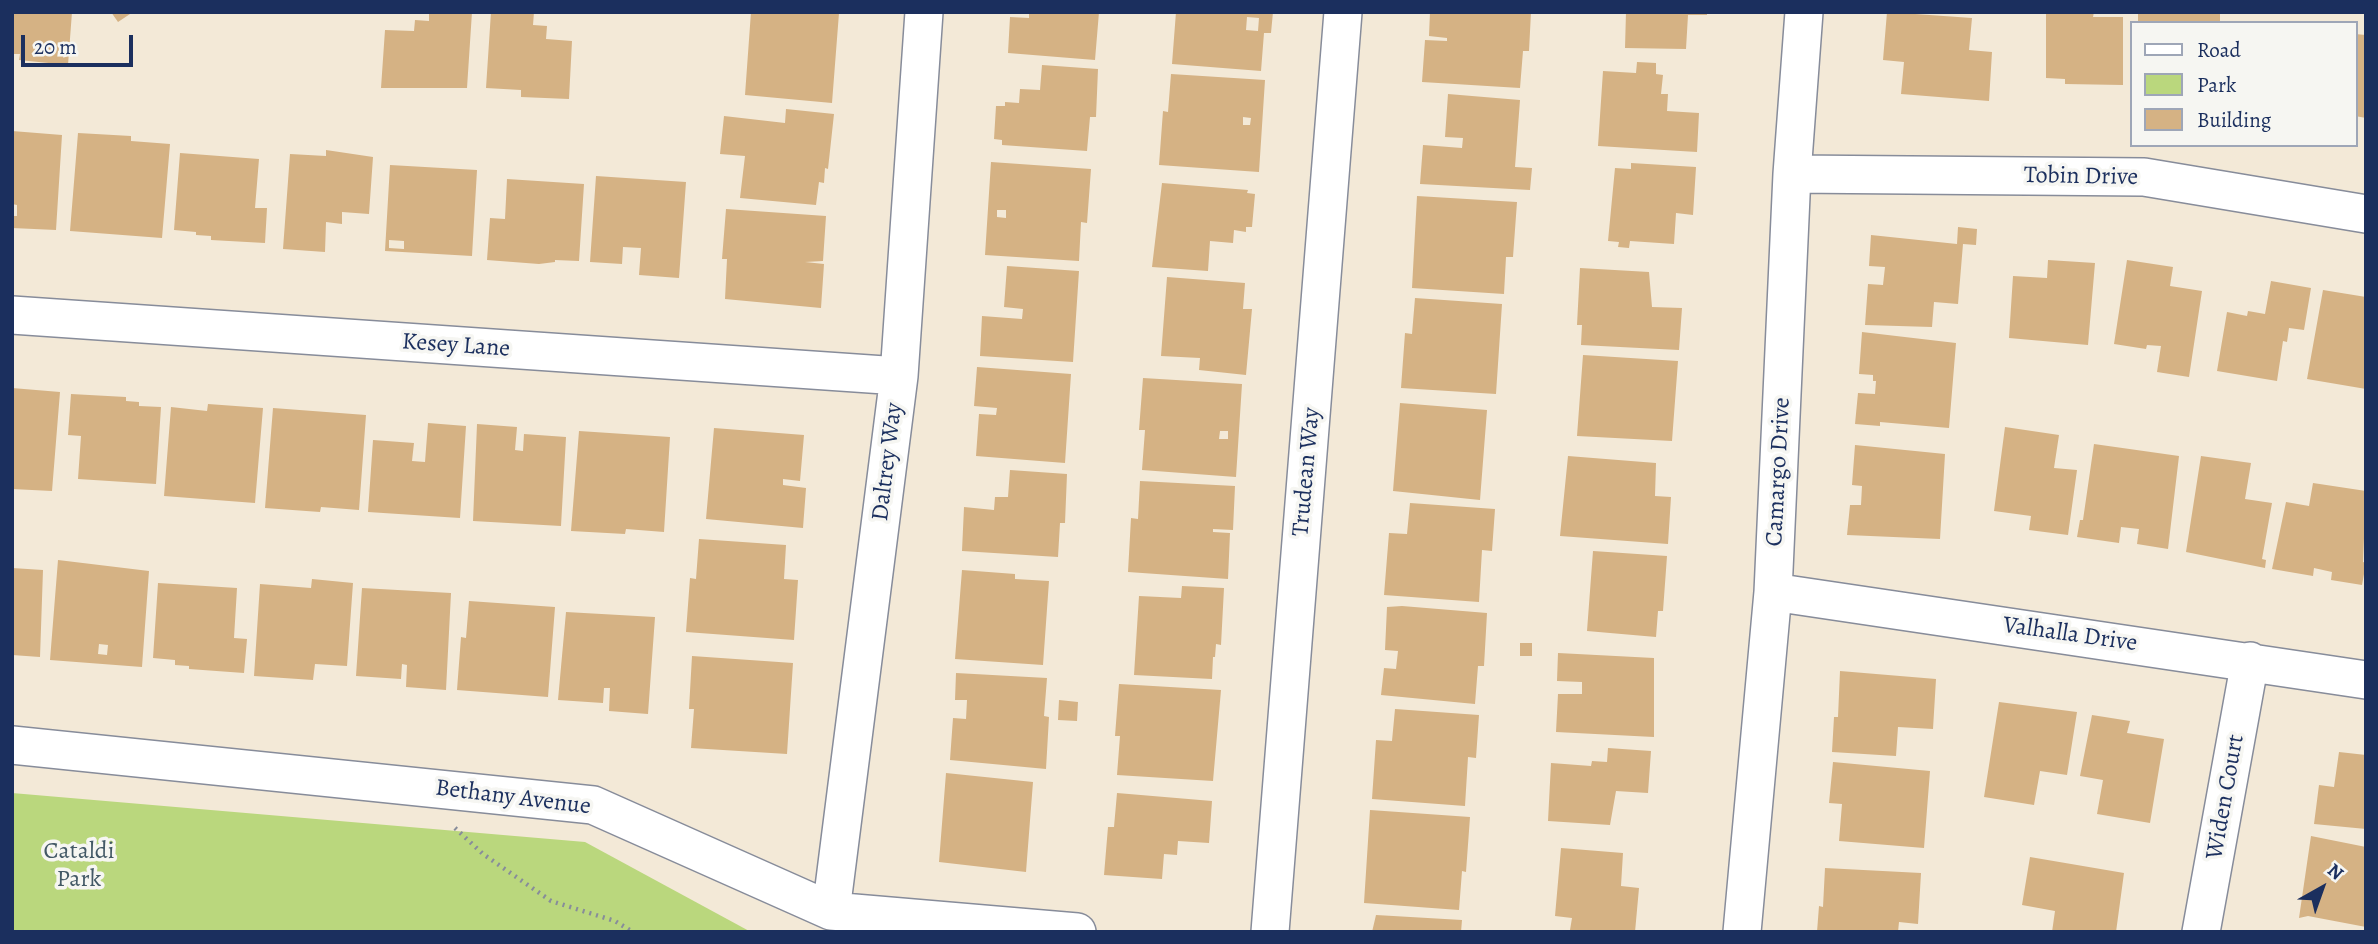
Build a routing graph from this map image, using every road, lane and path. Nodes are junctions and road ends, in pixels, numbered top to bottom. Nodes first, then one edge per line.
1 (923, 12) edge
2 (1343, 12) edge
3 (1804, 12) edge
4 (1793, 174) junction
5 (2366, 214) edge
6 (12, 315) edge
7 (899, 376) junction
8 (1773, 592) junction
9 (2250, 661) junction
10 (2366, 680) edge
11 (12, 745) edge
12 (445, 819) dead end
13 (831, 911) junction
14 (633, 932) edge
15 (1077, 932) edge
16 (1270, 932) edge
17 (1742, 932) edge
18 (2202, 932) edge

1 - 7 street, Daltrey Way
2 - 16 street, Trudean Way
3 - 4 street, Camargo Drive
4 - 5 street, Tobin Drive
4 - 8 street, Camargo Drive
6 - 7 street, Kesey Lane
7 - 13 street, Daltrey Way
8 - 9 street, Valhalla Drive
8 - 17 street, Camargo Drive
9 - 10 street, Valhalla Drive
9 - 18 street, Widen Court
11 - 13 street, Bethany Avenue
12 - 14 path
13 - 15 street, Bethany Avenue

